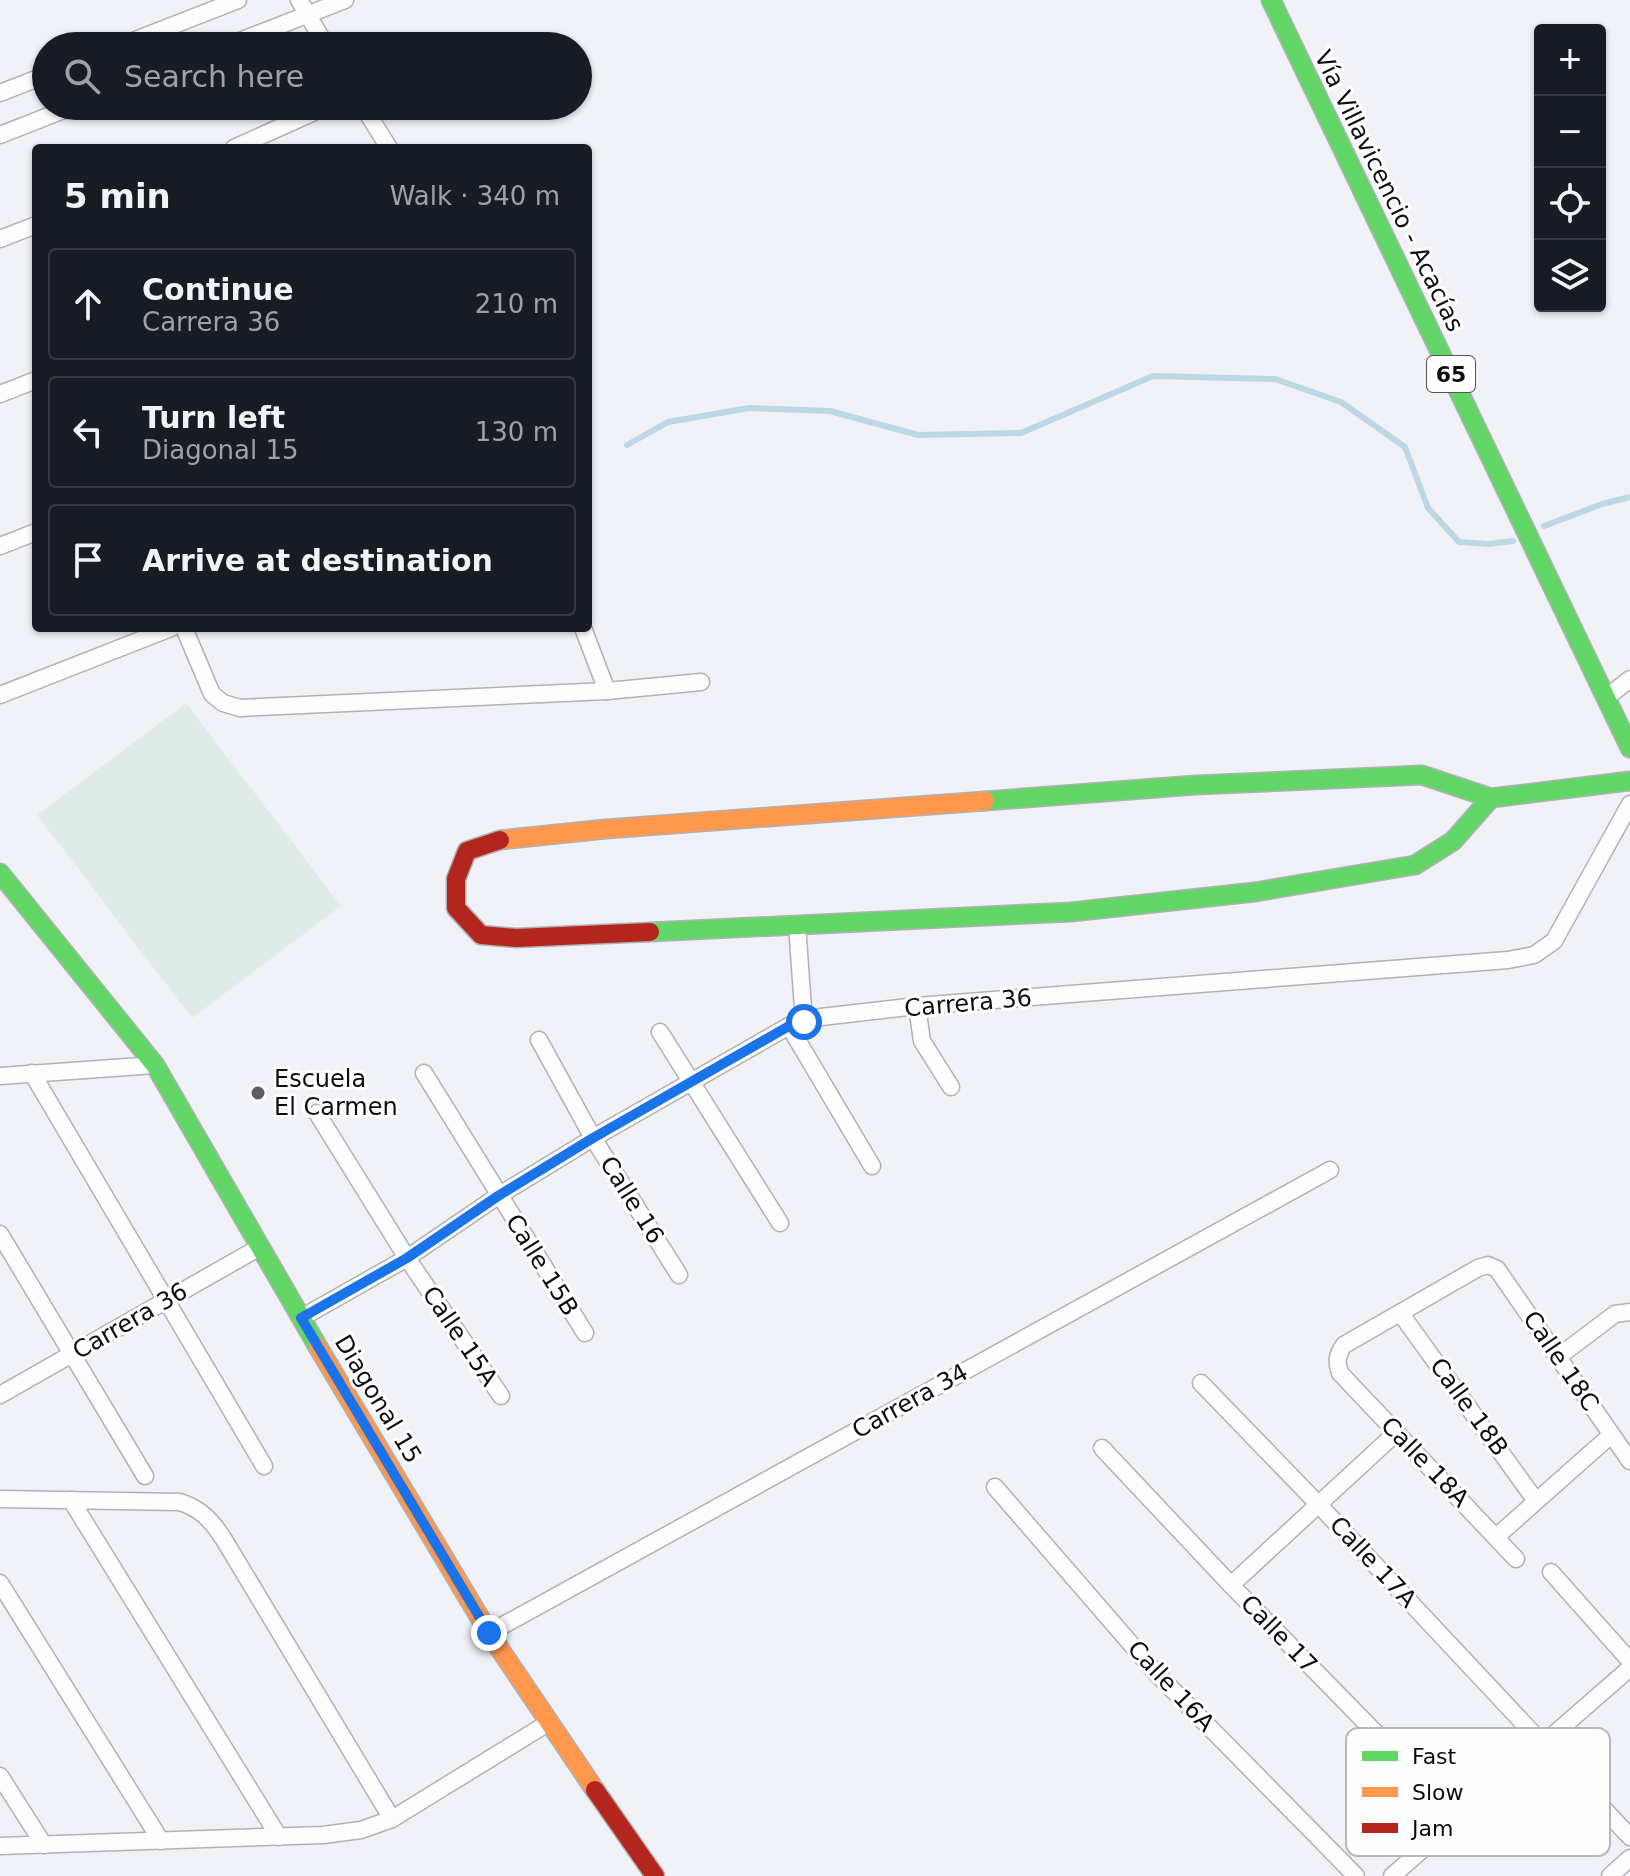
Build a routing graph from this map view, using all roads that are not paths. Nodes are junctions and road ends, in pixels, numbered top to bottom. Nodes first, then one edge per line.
1 (238, 0) edge
2 (345, 0) edge
3 (1271, 0) edge
4 (303, 7) edge
5 (156, 32) edge
6 (254, 32) edge
7 (318, 32) edge
8 (32, 80) edge
9 (0, 93) edge
10 (38, 120) edge
11 (296, 120) edge
12 (372, 120) edge
13 (0, 135) edge
14 (243, 144) edge
15 (387, 144) edge
16 (32, 227) edge
17 (0, 239) edge
18 (32, 382) edge
19 (0, 394) edge
20 (32, 534) edge
21 (0, 546) edge
22 (161, 632) edge
23 (186, 632) edge
24 (585, 632) edge
25 (1630, 679) edge
26 (701, 682) dead end
27 (607, 691) junction
28 (0, 695) edge
29 (1606, 698) junction
30 (1630, 748) edge
31 (1630, 781) edge
32 (1491, 798) junction
33 (1630, 804) edge
34 (0, 873) edge
35 (797, 925) junction
36 (917, 1006) junction
37 (796, 1024) junction
38 (660, 1032) dead end
39 (539, 1040) dead end
40 (155, 1065) junction
41 (32, 1073) junction
42 (424, 1073) dead end
43 (0, 1076) edge
44 (692, 1082) junction
45 (951, 1087) dead end
46 (317, 1113) dead end
47 (593, 1138) junction
48 (872, 1166) dead end
49 (1330, 1170) dead end
50 (498, 1196) junction
51 (780, 1223) dead end
52 (0, 1234) edge
53 (260, 1247) junction
54 (407, 1258) junction
55 (679, 1275) dead end
56 (166, 1301) junction
57 (1630, 1312) edge
58 (1401, 1314) junction
59 (301, 1318) junction
60 (585, 1333) dead end
61 (72, 1354) junction
62 (1558, 1357) junction
63 (1201, 1383) dead end
64 (0, 1395) edge
65 (501, 1396) dead end
66 (1397, 1432) junction
67 (1611, 1435) junction
68 (1102, 1448) dead end
69 (1630, 1461) edge
70 (264, 1466) dead end
71 (145, 1476) dead end
72 (995, 1487) dead end
73 (0, 1499) edge
74 (71, 1500) junction
75 (1536, 1501) junction
76 (1320, 1506) junction
77 (1496, 1537) junction
78 (1516, 1559) dead end
79 (1551, 1572) dead end
80 (0, 1583) edge
81 (1231, 1585) junction
82 (489, 1633) junction
83 (1630, 1661) edge
84 (1630, 1668) edge
85 (548, 1723) junction
86 (1371, 1728) edge
87 (1529, 1728) edge
88 (1562, 1728) edge
89 (0, 1776) edge
90 (1610, 1815) edge
91 (392, 1819) junction
92 (279, 1837) junction
93 (1630, 1837) edge
94 (161, 1841) junction
95 (44, 1845) junction
96 (0, 1846) edge
97 (1415, 1856) edge
98 (1630, 1858) edge
99 (654, 1876) edge
100 (1356, 1876) edge
101 (1392, 1876) edge
102 (1610, 1876) edge

1 - 5 street
2 - 4 street
3 - 29 street, Vía Villavicencio - Acacías / 65
4 - 6 street
4 - 7 street
8 - 9 street
10 - 13 street
11 - 14 street
12 - 15 street
16 - 17 street
18 - 19 street
20 - 21 street
22 - 28 street
23 - 27 street
24 - 27 street
25 - 29 street
26 - 27 street
29 - 30 street, Vía Villavicencio - Acacías / 65
31 - 32 street
32 - 35 street
32 - 35 street
33 - 36 street, Carrera 36
34 - 40 street, Diagonal 15
35 - 37 street
36 - 37 street, Carrera 36
36 - 45 street
37 - 44 street, Carrera 36
37 - 48 street
38 - 44 street
39 - 47 street, Calle 16
40 - 41 street
40 - 53 street, Diagonal 15
41 - 43 street
41 - 56 street
42 - 50 street, Calle 15B
44 - 47 street, Carrera 36
44 - 51 street
46 - 54 street, Calle 15A
47 - 50 street, Carrera 36
47 - 55 street, Calle 16
49 - 82 street, Carrera 34
50 - 54 street, Carrera 36
50 - 60 street, Calle 15B
52 - 61 street
53 - 56 street, Carrera 36
53 - 59 street, Diagonal 15
54 - 59 street, Carrera 36
54 - 65 street, Calle 15A
56 - 61 street, Carrera 36
56 - 70 street
57 - 62 street
58 - 62 street, Calle 18C
58 - 66 street, Calle 18A
58 - 75 street, Calle 18B
59 - 82 street, Diagonal 15
61 - 64 street, Carrera 36
61 - 71 street
62 - 67 street, Calle 18C
63 - 76 street, Calle 17A
66 - 76 street
66 - 77 street, Calle 18A
67 - 69 street, Calle 18C
67 - 75 street
68 - 81 street, Calle 17
72 - 100 street, Calle 16A
73 - 74 street
74 - 91 street
74 - 92 street
75 - 77 street
76 - 81 street
76 - 87 street, Calle 17A
77 - 78 street, Calle 18A
79 - 83 street
80 - 94 street
81 - 86 street, Calle 17
82 - 85 street, Diagonal 15
84 - 88 street
85 - 91 street
85 - 99 street, Diagonal 15
89 - 95 street
90 - 93 street, Calle 17A
91 - 92 street
92 - 94 street
94 - 95 street
95 - 96 street
97 - 101 street
98 - 102 street

